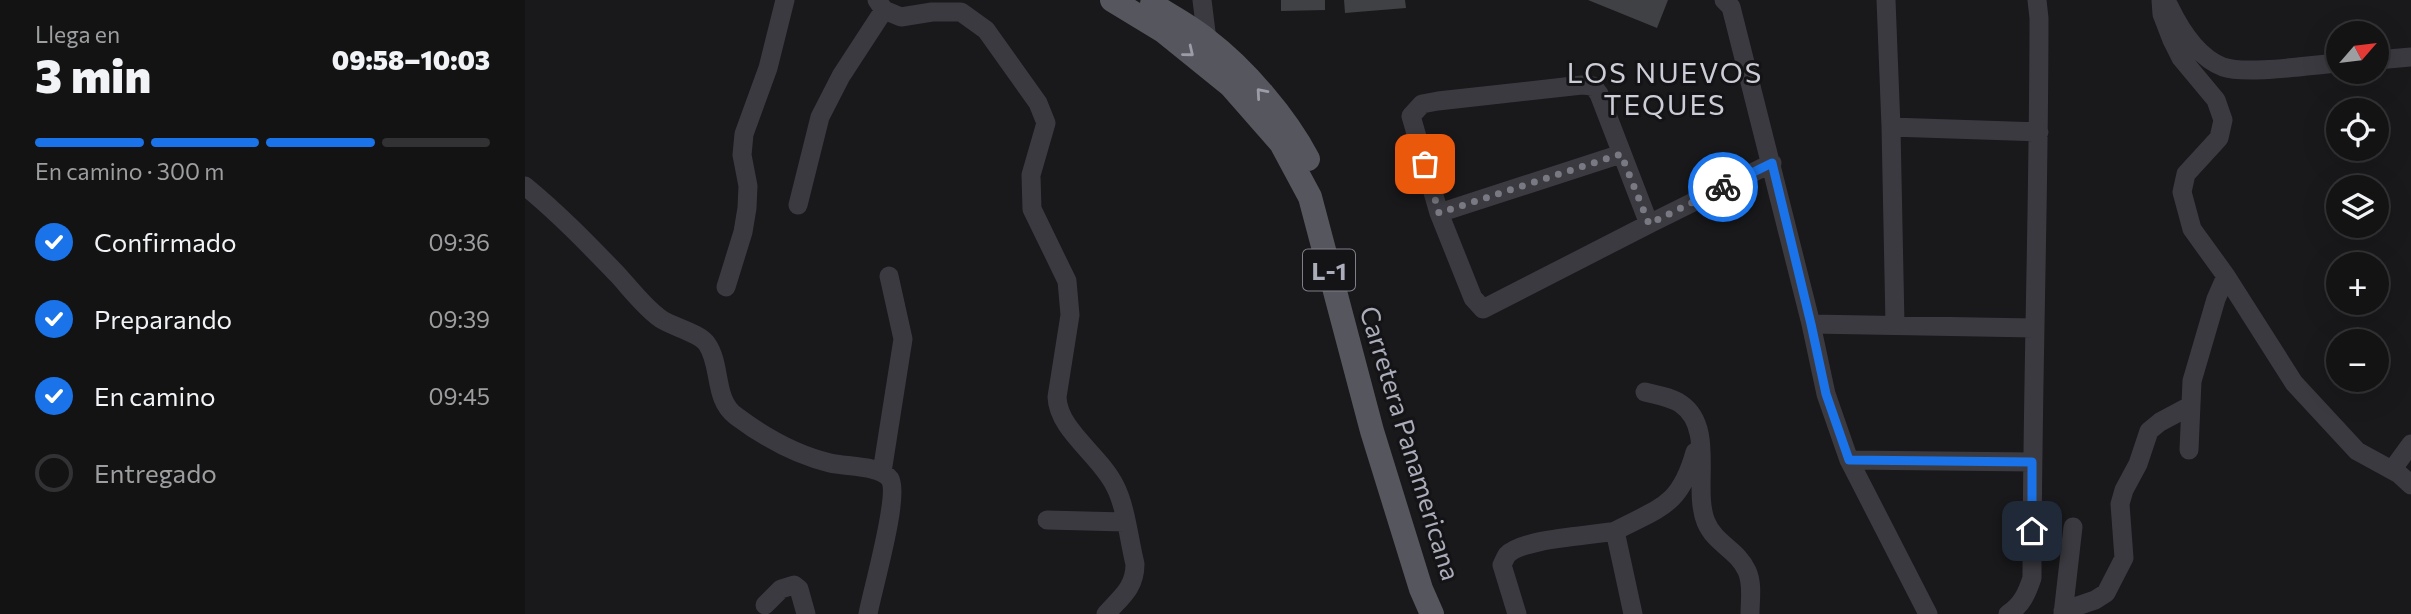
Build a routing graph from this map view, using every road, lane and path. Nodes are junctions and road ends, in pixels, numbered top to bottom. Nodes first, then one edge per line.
1 (785, 0) edge
2 (1112, 0) edge
3 (1145, 0) edge
4 (1202, 0) edge
5 (1886, 0) edge
6 (2036, 0) edge
7 (2163, 0) edge
8 (1727, 1) edge
9 (881, 5) edge
10 (1207, 40) junction
11 (2411, 57) edge
12 (2389, 59) edge
13 (2326, 64) edge
14 (1891, 127) junction
15 (2039, 132) junction
16 (1621, 154) junction
17 (1772, 163) junction
18 (525, 186) edge
19 (798, 205) dead end
20 (1439, 213) junction
21 (1649, 224) junction
22 (889, 276) dead end
23 (2226, 276) junction
24 (726, 287) dead end
25 (1811, 324) junction
26 (1895, 325) junction
27 (2035, 328) junction
28 (1645, 392) dead end
29 (2190, 406) junction
30 (1700, 434) junction
31 (2411, 444) edge
32 (2189, 450) dead end
33 (1849, 460) junction
34 (2032, 462) junction
35 (2392, 470) junction
36 (881, 472) junction
37 (2411, 485) edge
38 (1047, 520) dead end
39 (1125, 522) junction
40 (2073, 527) dead end
41 (1615, 531) junction
42 (765, 605) dead end
43 (2063, 613) edge
44 (806, 614) edge
45 (867, 614) edge
46 (1106, 614) edge
47 (1432, 614) edge
48 (1445, 614) edge
49 (1517, 614) edge
50 (1633, 614) edge
51 (1750, 614) edge
52 (1928, 614) edge
53 (2008, 614) edge

1 - 24 street
2 -> 47 main road, Carretera Panamericana / L-1
3 - 10 main road, Carretera Panamericana / L-1
4 - 10 street
5 - 14 street
6 - 15 street
7 - 13 street
7 - 23 street
8 - 17 street
9 - 19 street
9 - 39 street
48 -> 10 main road, Carretera Panamericana / L-1
11 - 12 street
14 - 15 street
14 - 26 street
15 - 27 street
16 - 20 street
16 - 20 street
16 - 21 street
17 - 21 street
17 - 25 street
18 - 36 street
20 - 21 street
22 - 36 street
23 - 29 street
23 - 35 street
25 - 26 street
25 - 33 street
26 - 27 street
27 - 34 street
28 - 30 street
29 - 32 street
29 - 43 street
30 - 41 street
30 - 51 street
31 - 35 street
33 - 34 street
33 - 52 street
34 - 53 street
35 - 37 street
36 - 45 street
38 - 39 street
39 - 46 street
40 - 43 street
41 - 49 street
41 - 50 street
42 - 44 street

